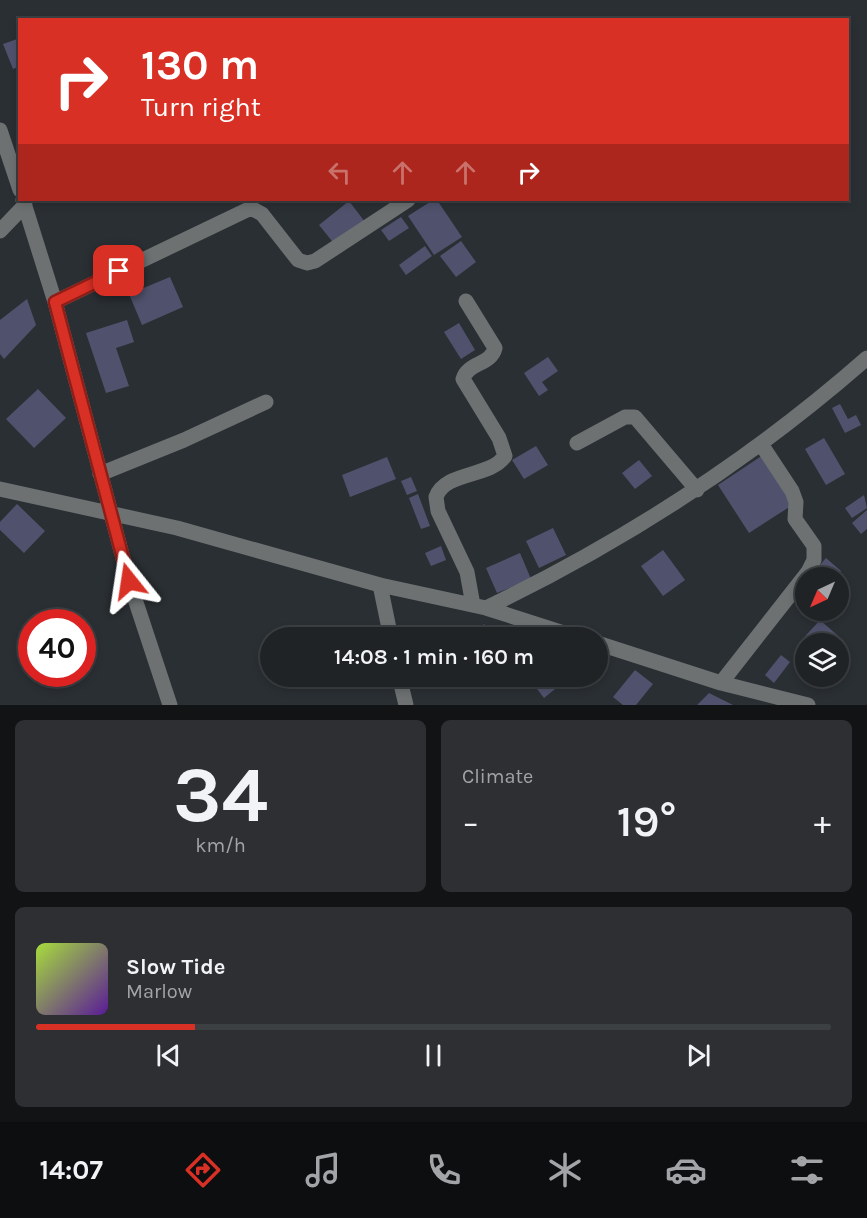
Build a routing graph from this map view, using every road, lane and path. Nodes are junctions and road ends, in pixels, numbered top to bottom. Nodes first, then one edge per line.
1 (0, 130) edge
2 (18, 184) edge
3 (406, 201) edge
4 (24, 202) edge
5 (239, 205) edge
6 (0, 231) edge
7 (466, 301) dead end
8 (55, 302) junction
9 (867, 358) edge
10 (266, 402) dead end
11 (577, 443) dead end
12 (761, 444) junction
13 (100, 474) junction
14 (0, 489) edge
15 (697, 490) junction
16 (111, 513) junction
17 (380, 585) junction
18 (479, 606) junction
19 (389, 627) edge
20 (545, 627) edge
21 (608, 647) edge
22 (721, 683) junction
23 (402, 687) edge
24 (170, 705) edge
25 (406, 705) edge
26 (808, 705) edge

1 - 2 street
3 - 5 street
4 - 6 street
4 - 8 street
5 - 8 street
7 - 18 street
8 - 13 street
9 - 12 street
10 - 13 street
11 - 15 street
12 - 15 street
12 - 22 street
13 - 16 street
14 - 16 street
15 - 18 street
16 - 17 street
16 - 24 street
17 - 18 street
17 - 19 street
18 - 20 street
21 - 22 street
22 - 26 street
23 - 25 street

